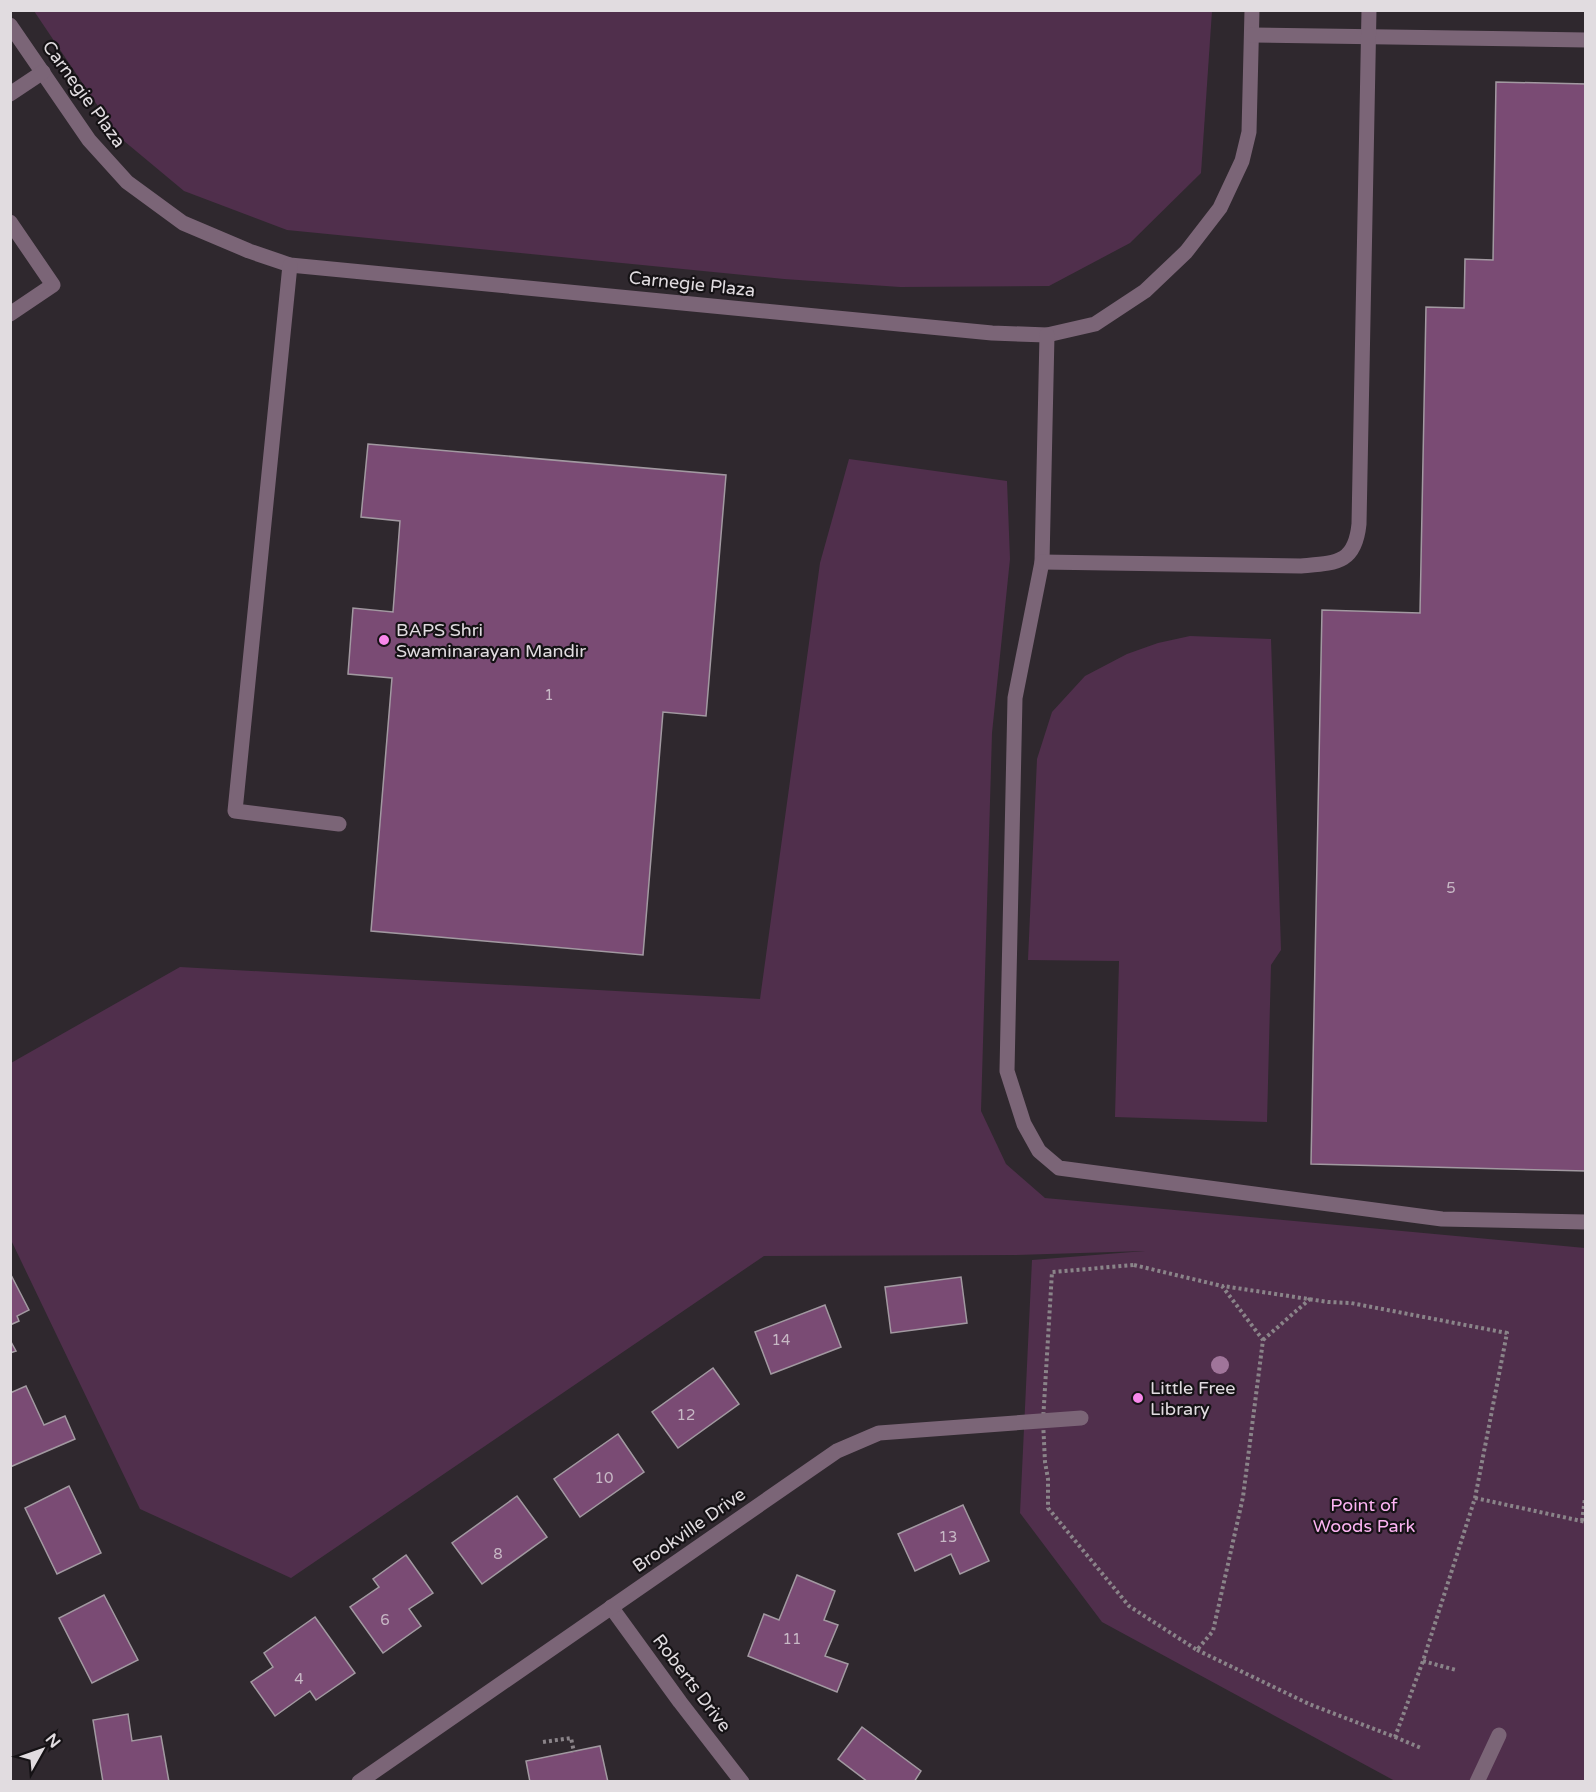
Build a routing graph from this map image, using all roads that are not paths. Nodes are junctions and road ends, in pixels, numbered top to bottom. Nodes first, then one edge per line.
1 (1252, 10) edge
2 (1369, 10) edge
3 (10, 25) edge
4 (1251, 35) junction
5 (1369, 37) junction
6 (1586, 40) edge
7 (43, 72) junction
8 (10, 94) edge
9 (10, 222) edge
10 (290, 265) junction
11 (10, 314) edge
12 (1047, 335) junction
13 (1042, 562) junction
14 (339, 824) dead end
15 (1586, 1222) edge
16 (1081, 1418) dead end
17 (611, 1607) junction
18 (1499, 1735) dead end
19 (359, 1782) edge
20 (742, 1782) edge
21 (1477, 1782) edge

1 - 4 street, Carnegie Plaza
2 - 5 street
3 - 7 street, Carnegie Plaza
4 - 5 street
4 - 12 street, Carnegie Plaza
5 - 6 street
5 - 13 street
7 - 8 street
7 - 10 street, Carnegie Plaza
9 - 11 street
10 - 12 street, Carnegie Plaza
10 - 14 street
12 - 13 street
13 - 15 street
16 - 17 street, Brookville Drive
17 - 19 street, Brookville Drive
17 - 20 street, Roberts Drive
18 - 21 street

